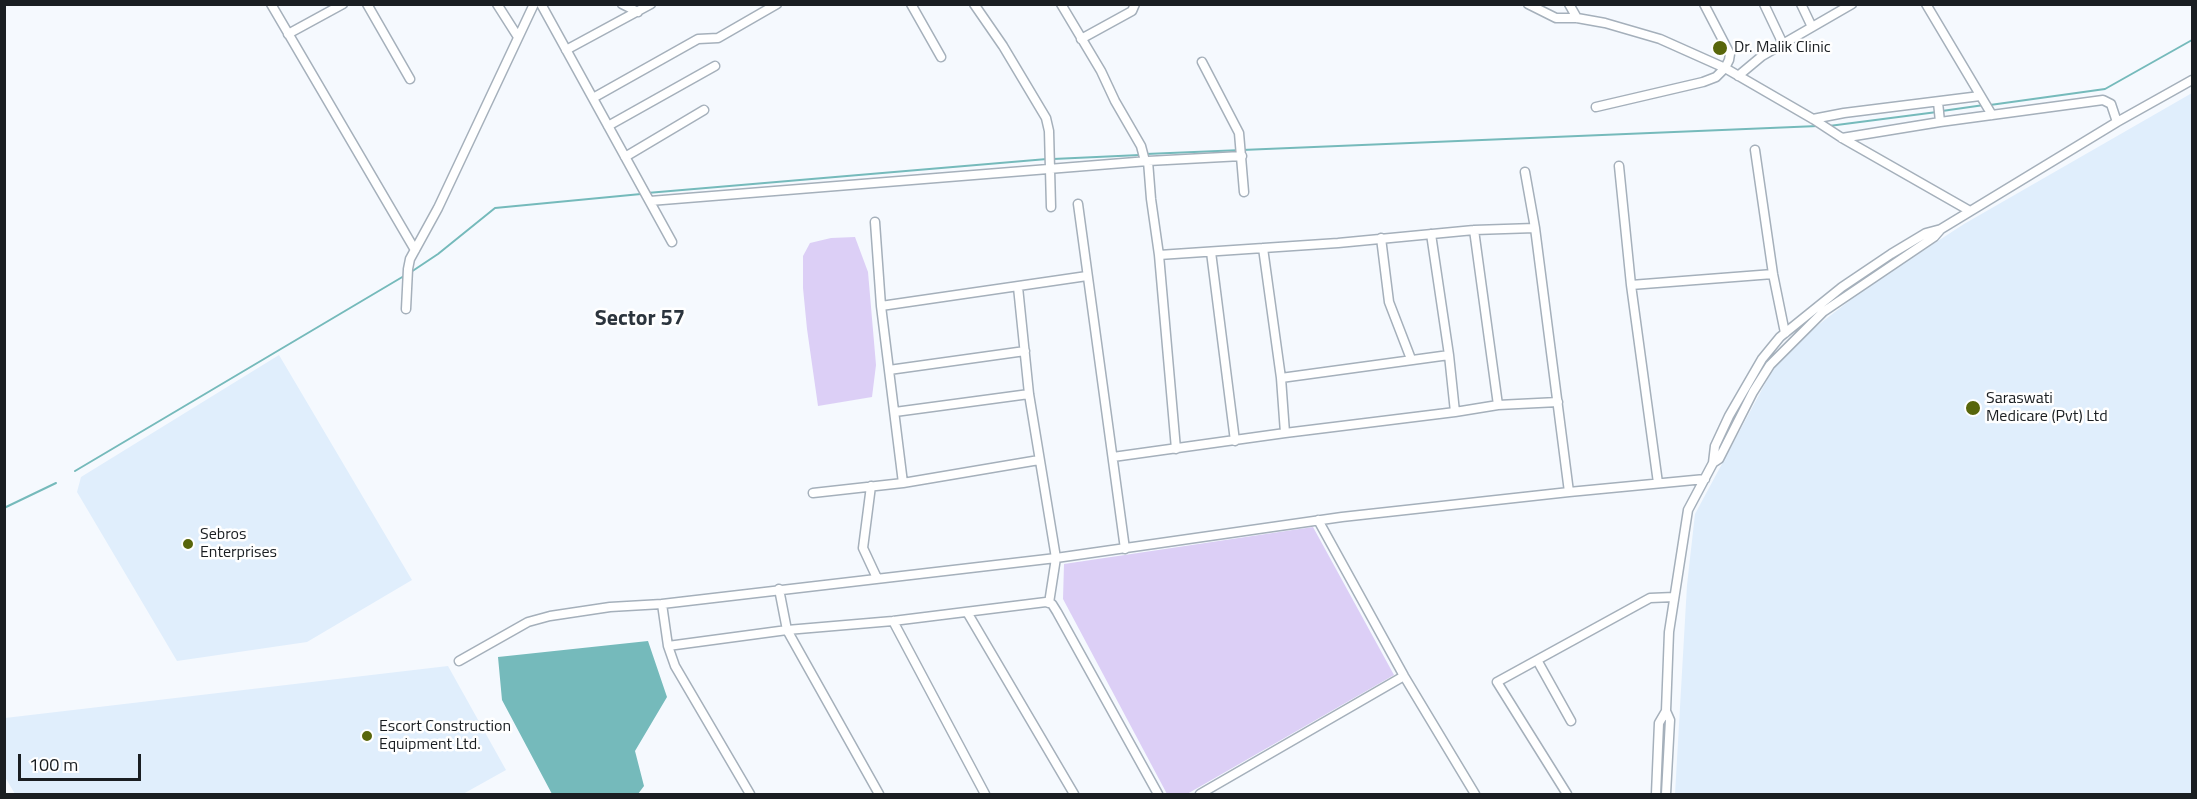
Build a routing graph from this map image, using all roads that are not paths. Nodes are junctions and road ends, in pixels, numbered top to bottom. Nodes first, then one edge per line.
1 (271, 4) edge
2 (343, 4) edge
3 (367, 4) edge
4 (497, 4) edge
5 (534, 4) edge
6 (541, 4) edge
7 (622, 4) edge
8 (651, 4) edge
9 (777, 4) edge
10 (911, 4) edge
11 (975, 4) edge
12 (1061, 4) edge
13 (1135, 4) edge
14 (1528, 4) edge
15 (1569, 4) edge
16 (1704, 4) edge
17 (1764, 4) edge
18 (1801, 4) edge
19 (1926, 4) edge
20 (1848, 5) edge
21 (638, 12) junction
22 (1577, 18) junction
23 (1812, 27) junction
24 (288, 34) junction
25 (518, 37) junction
26 (1081, 39) junction
27 (1783, 44) junction
28 (566, 50) junction
29 (941, 57) dead end
30 (1202, 62) dead end
31 (715, 66) dead end
32 (1725, 68) junction
33 (1738, 76) junction
34 (410, 79) dead end
35 (2193, 81) edge
36 (593, 98) junction
37 (1986, 105) junction
38 (1596, 107) dead end
39 (704, 110) dead end
40 (1939, 112) junction
41 (1817, 121) junction
42 (2117, 122) junction
43 (608, 126) junction
44 (1842, 138) junction
45 (1755, 150) dead end
46 (1242, 155) junction
47 (625, 157) junction
48 (1145, 157) junction
49 (1049, 166) junction
50 (1619, 166) dead end
51 (1525, 172) dead end
52 (1244, 192) dead end
53 (647, 195) junction
54 (1078, 204) dead end
55 (1051, 207) dead end
56 (1970, 211) junction
57 (875, 222) dead end
58 (1534, 228) junction
59 (1941, 229) junction
60 (1474, 230) junction
61 (1431, 234) junction
62 (1381, 238) junction
63 (672, 242) dead end
64 (1263, 248) junction
65 (415, 250) junction
66 (1211, 252) junction
67 (1159, 255) junction
68 (1773, 274) junction
69 (1087, 276) junction
70 (1631, 285) junction
71 (1018, 287) junction
72 (882, 306) junction
73 (406, 309) dead end
74 (1785, 333) junction
75 (1025, 351) junction
76 (1449, 355) junction
77 (1412, 359) junction
78 (889, 370) junction
79 (1281, 378) junction
80 (1029, 394) junction
81 (1558, 402) junction
82 (1498, 405) junction
83 (895, 412) junction
84 (1455, 412) junction
85 (1285, 433) junction
86 (1234, 441) junction
87 (1176, 449) junction
88 (1113, 457) junction
89 (1039, 460) junction
90 (1713, 463) junction
91 (1705, 479) junction
92 (903, 483) junction
93 (1658, 483) junction
94 (871, 486) junction
95 (1569, 492) junction
96 (813, 493) dead end
97 (1318, 520) junction
98 (1125, 549) junction
99 (1056, 558) junction
100 (877, 578) junction
101 (779, 589) junction
102 (1674, 597) junction
103 (1049, 603) junction
104 (662, 604) junction
105 (967, 612) junction
106 (893, 621) junction
107 (787, 630) junction
108 (668, 646) junction
109 (1537, 660) junction
110 (459, 661) dead end
111 (1404, 676) junction
112 (1666, 711) junction
113 (1572, 721) dead end
114 (750, 795) edge
115 (879, 795) edge
116 (985, 795) edge
117 (1074, 795) edge
118 (1158, 795) edge
119 (1200, 795) edge
120 (1475, 795) edge
121 (1567, 795) edge
122 (1656, 795) edge
123 (1666, 795) edge

1 - 24 street
2 - 24 street
3 - 34 street
4 - 25 street
5 - 25 street
6 - 28 street
7 - 21 street
8 - 21 street
9 - 36 street
10 - 29 street
11 - 49 street
12 - 26 street
13 - 26 street
14 - 22 street
15 - 22 street
16 - 32 street
17 - 27 street
18 - 23 street
19 - 37 street
20 - 23 street
21 - 28 street
22 - 32 street
23 - 27 street
24 - 65 street
25 - 65 street
26 - 48 street
27 - 33 street
28 - 36 street
30 - 46 street
31 - 43 street
32 - 33 street
32 - 38 street
33 - 41 street
35 - 42 street
36 - 43 street
37 - 40 street
37 - 40 street
37 - 42 street
39 - 47 street
40 - 41 street
40 - 44 street
41 - 44 street
42 - 56 street
43 - 47 street
44 - 56 street
45 - 68 street
46 - 48 street
46 - 52 street
47 - 53 street
48 - 49 street
48 - 67 street
49 - 53 street
49 - 55 street
50 - 70 street
51 - 58 street
53 - 63 street
54 - 69 street
56 - 59 street
57 - 72 street
58 - 60 street
58 - 81 street
59 - 74 street
59 - 90 street
60 - 61 street
60 - 82 street
61 - 62 street
61 - 76 street
62 - 64 street
62 - 77 street
64 - 66 street
64 - 79 street
65 - 73 street
66 - 67 street
66 - 86 street
67 - 87 street
68 - 70 street
68 - 74 street
69 - 71 street
69 - 88 street
70 - 93 street
71 - 72 street
71 - 75 street
72 - 78 street
74 - 90 street
75 - 78 street
75 - 80 street
76 - 77 street
76 - 84 street
77 - 79 street
78 - 83 street
79 - 85 street
80 - 83 street
80 - 89 street
81 - 82 street
81 - 95 street
82 - 84 street
83 - 92 street
84 - 85 street
85 - 86 street
86 - 87 street
87 - 88 street
88 - 98 street
89 - 92 street
89 - 99 street
90 - 91 street
91 - 93 street
91 - 102 street
92 - 94 street
93 - 95 street
94 - 96 street
94 - 100 street
95 - 97 street
97 - 98 street
97 - 111 street
98 - 99 street
99 - 100 street
99 - 103 street
100 - 101 street
101 - 104 street
101 - 107 street
102 - 109 street
102 - 112 street
103 - 105 street
103 - 118 street
104 - 108 street
104 - 110 street
105 - 106 street
105 - 117 street
106 - 107 street
106 - 116 street
107 - 108 street
107 - 115 street
108 - 114 street
109 - 113 street
109 - 121 street
111 - 119 street
111 - 120 street
112 - 122 street
112 - 123 street

